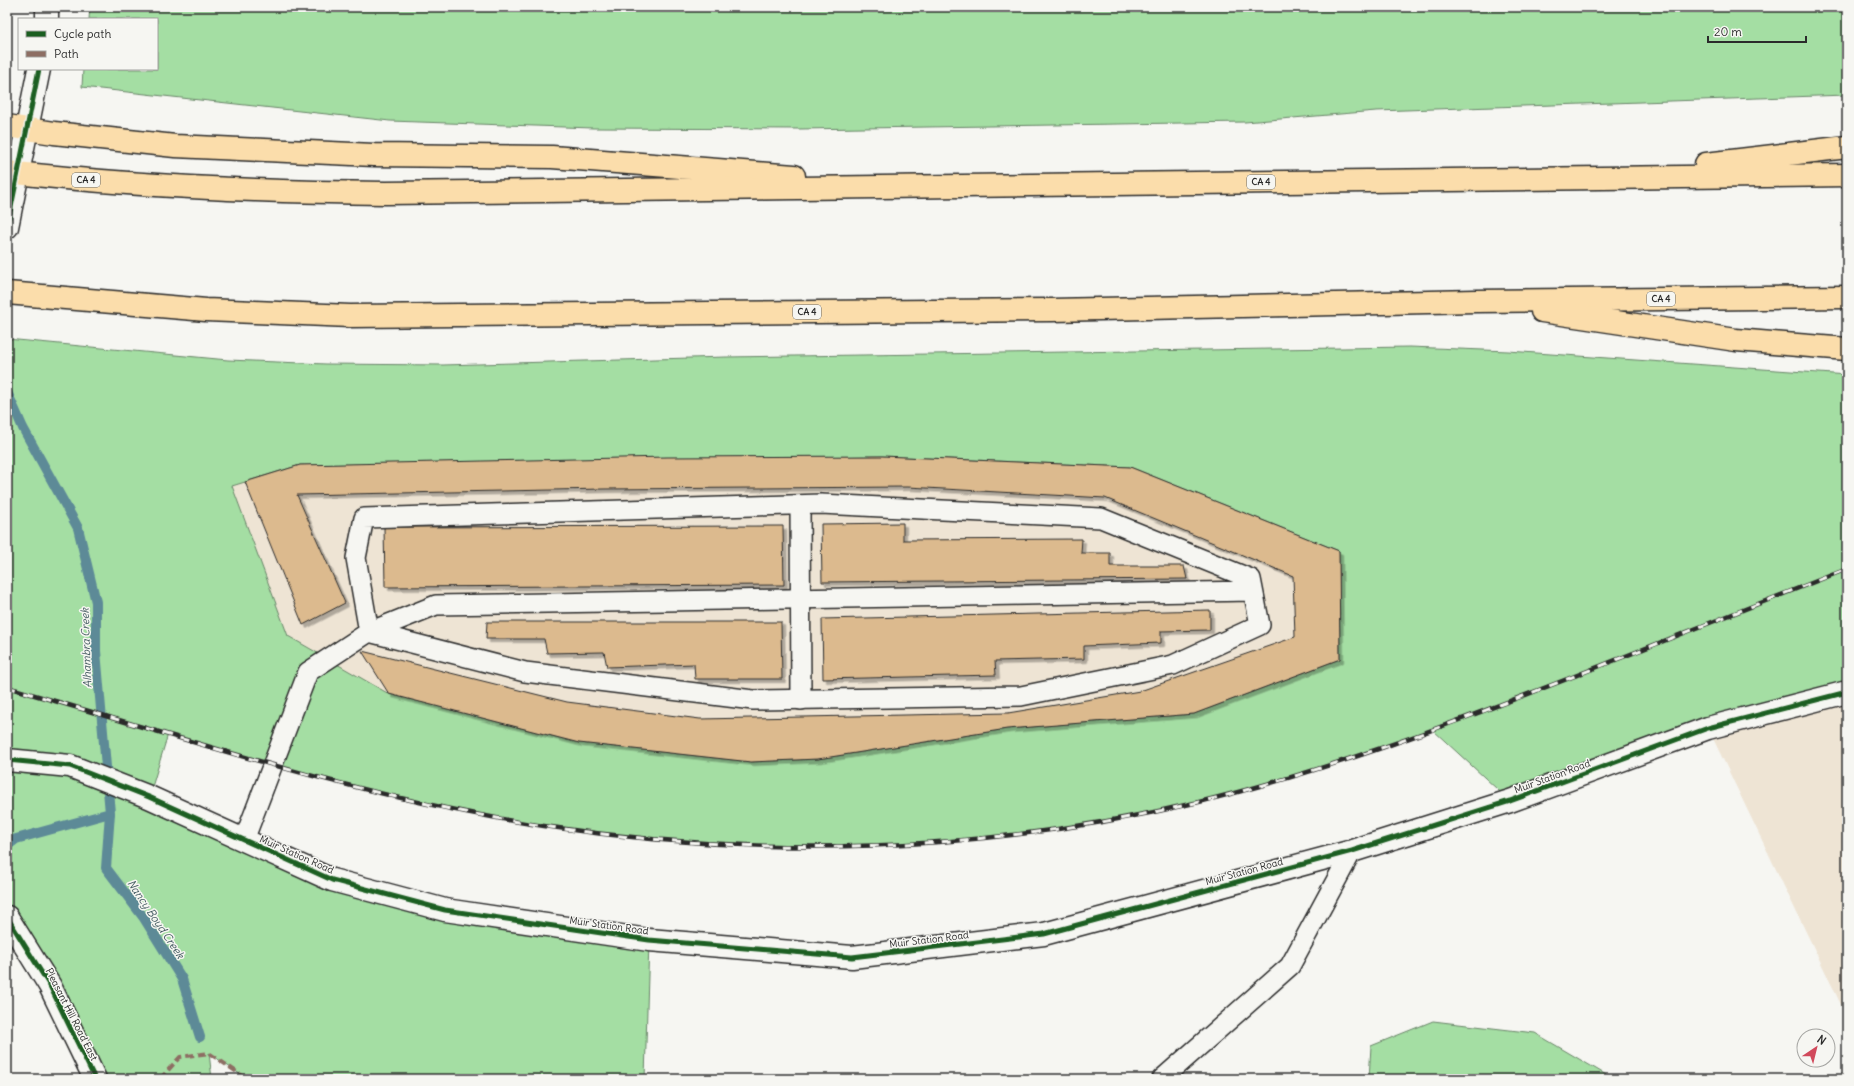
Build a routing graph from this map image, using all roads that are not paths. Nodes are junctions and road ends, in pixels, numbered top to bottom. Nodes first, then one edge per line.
1 (47, 7) edge
2 (47, 18) edge
3 (39, 70) edge
4 (7, 126) edge
5 (1847, 147) edge
6 (7, 172) edge
7 (1847, 175) edge
8 (1595, 178) junction
9 (926, 187) junction
10 (7, 227) edge
11 (7, 293) edge
12 (1847, 297) edge
13 (1476, 302) junction
14 (1847, 349) edge
15 (800, 505) junction
16 (1253, 591) junction
17 (800, 599) junction
18 (369, 632) junction
19 (1847, 692) edge
20 (801, 700) junction
21 (7, 760) edge
22 (244, 840) junction
23 (1352, 851) junction
24 (7, 917) edge
25 (95, 1079) edge
26 (1162, 1079) edge

1 - 2 street
3 - 10 street
4 - 9 highway
5 - 8 highway
6 - 9 highway, CA 4
7 - 8 highway, CA 4
8 - 9 highway, CA 4
11 - 13 highway, CA 4
12 - 13 highway, CA 4
13 - 14 highway
15 - 16 lane
15 - 17 lane
15 - 18 lane
16 - 17 lane
16 - 20 lane
17 - 18 lane
17 - 20 lane
18 - 20 lane
18 - 22 lane
19 - 23 street, Muir Station Road
21 - 22 street, Muir Station Road
22 - 23 street, Muir Station Road
23 - 26 lane
24 - 25 street, Pleasant Hill Road East

